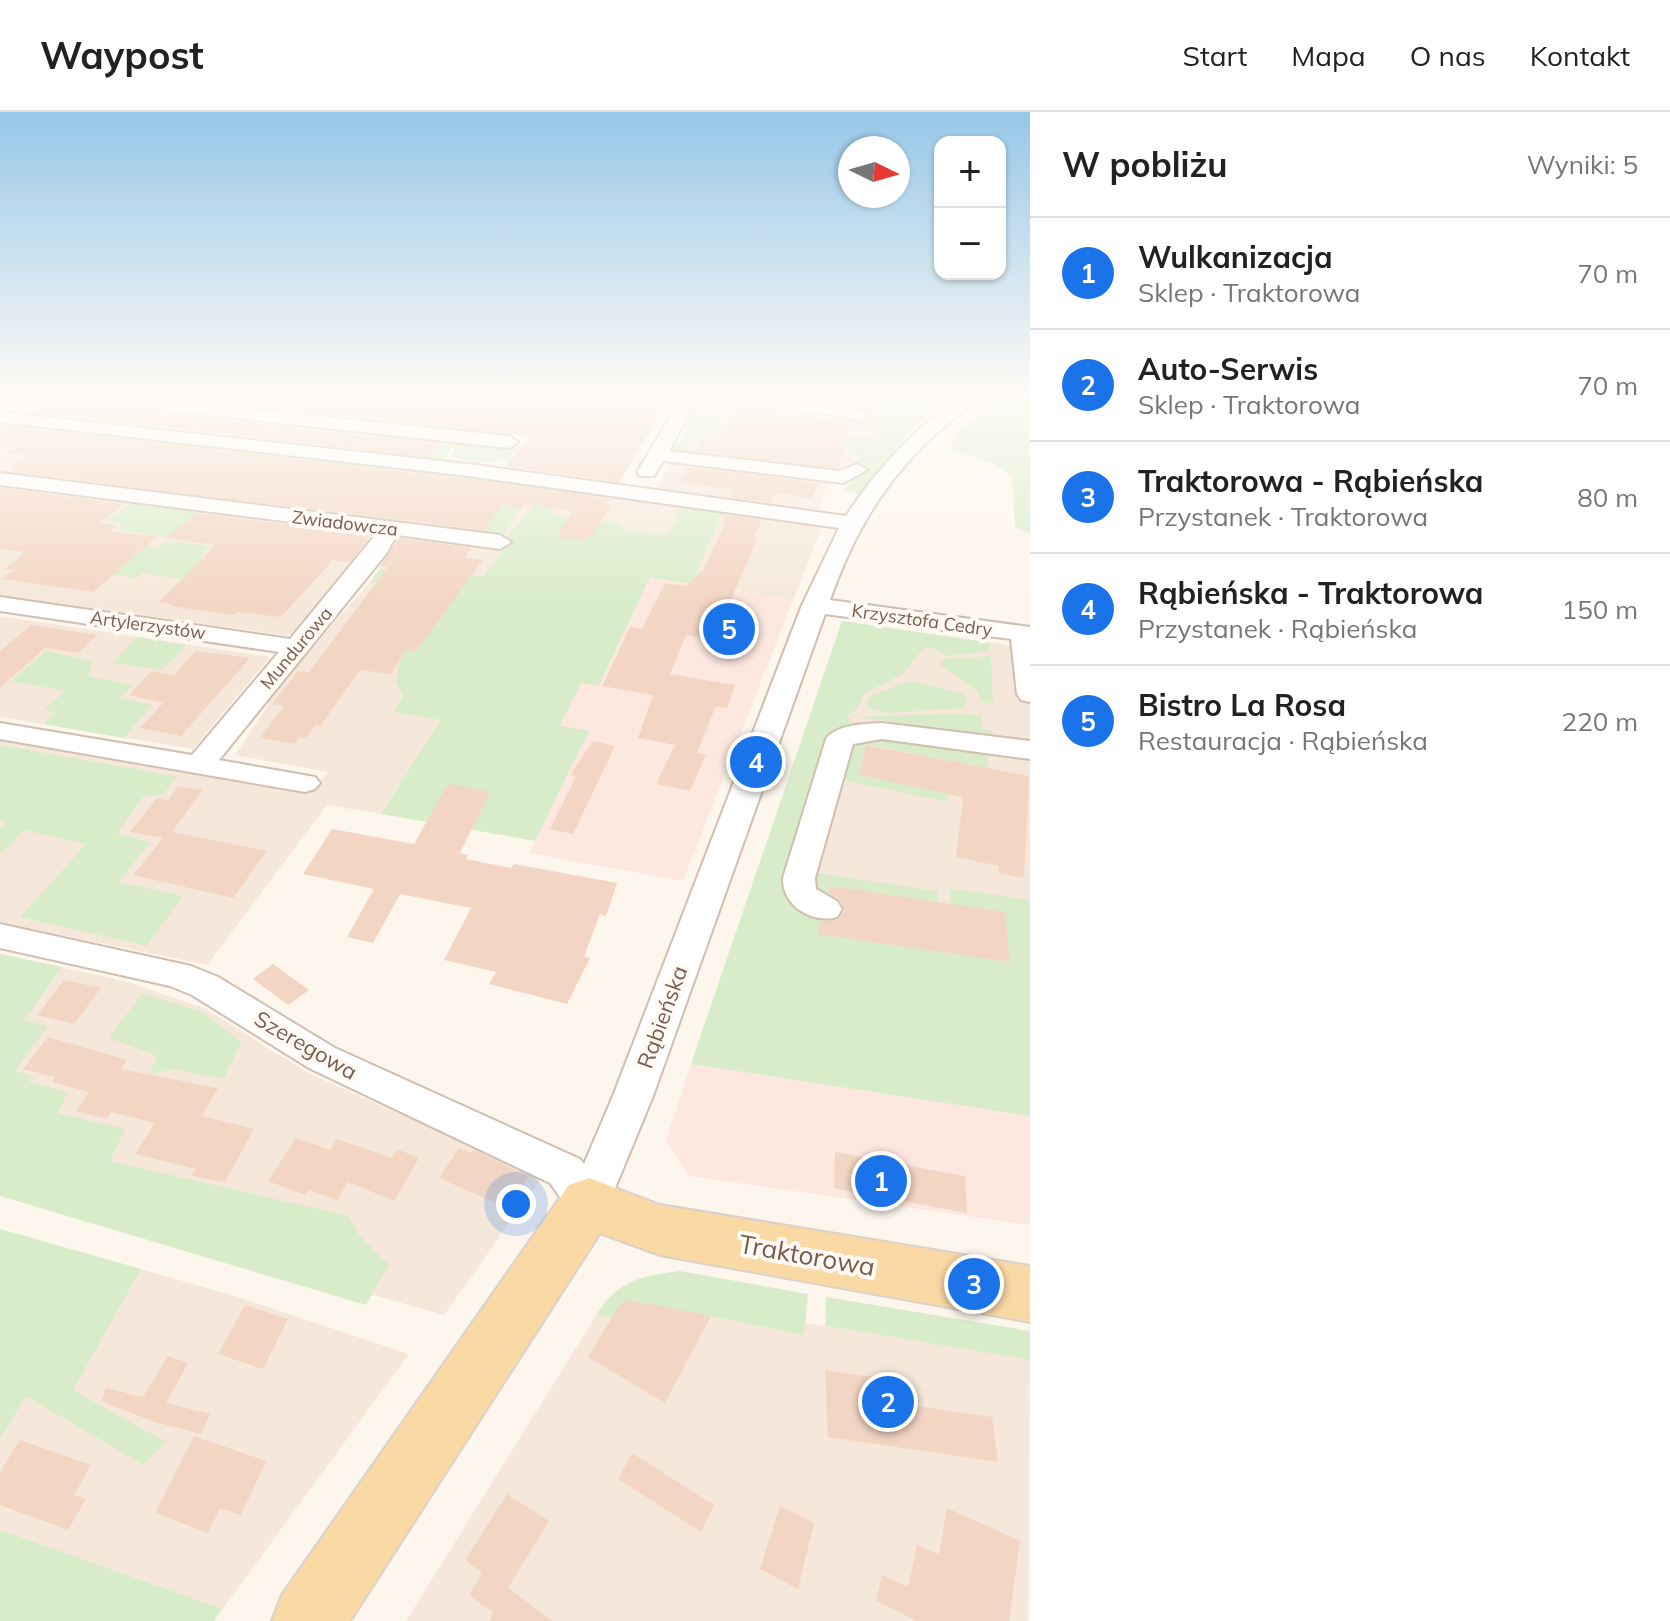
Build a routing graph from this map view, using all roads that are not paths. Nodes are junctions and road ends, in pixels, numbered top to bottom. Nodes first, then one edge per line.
1 (441, 466) edge
2 (650, 466) edge
3 (753, 466) edge
4 (894, 466) edge
5 (857, 470) dead end
6 (834, 476) junction
7 (0, 479) edge
8 (634, 492) junction
9 (826, 518) junction
10 (852, 523) junction
11 (390, 529) junction
12 (500, 542) dead end
13 (0, 604) edge
14 (814, 605) junction
15 (1027, 634) edge
16 (296, 647) junction
17 (1030, 694) edge
18 (0, 731) edge
19 (1010, 756) edge
20 (199, 765) junction
21 (305, 783) dead end
22 (825, 909) dead end
23 (0, 936) edge
24 (589, 1202) junction
25 (1030, 1294) edge
26 (308, 1621) edge

1 - 8 street
2 - 8 street
3 - 6 street
4 - 10 street, Rąbieńska
5 - 6 street
6 - 9 street
7 - 11 street, Zwiadowcza
8 - 9 street
9 - 10 street
10 - 14 street, Rąbieńska
11 - 12 street, Zwiadowcza
11 - 16 street, Mundurowa
13 - 16 street, Artylerzystów
14 - 15 street, Krzysztofa Cedry
14 - 24 street, Rąbieńska
15 - 17 street
16 - 20 street, Mundurowa
18 - 20 street
19 - 22 street
20 - 21 street
23 - 24 street, Szeregowa
24 - 25 main road, Traktorowa
24 - 26 main road, Rąbieńska

